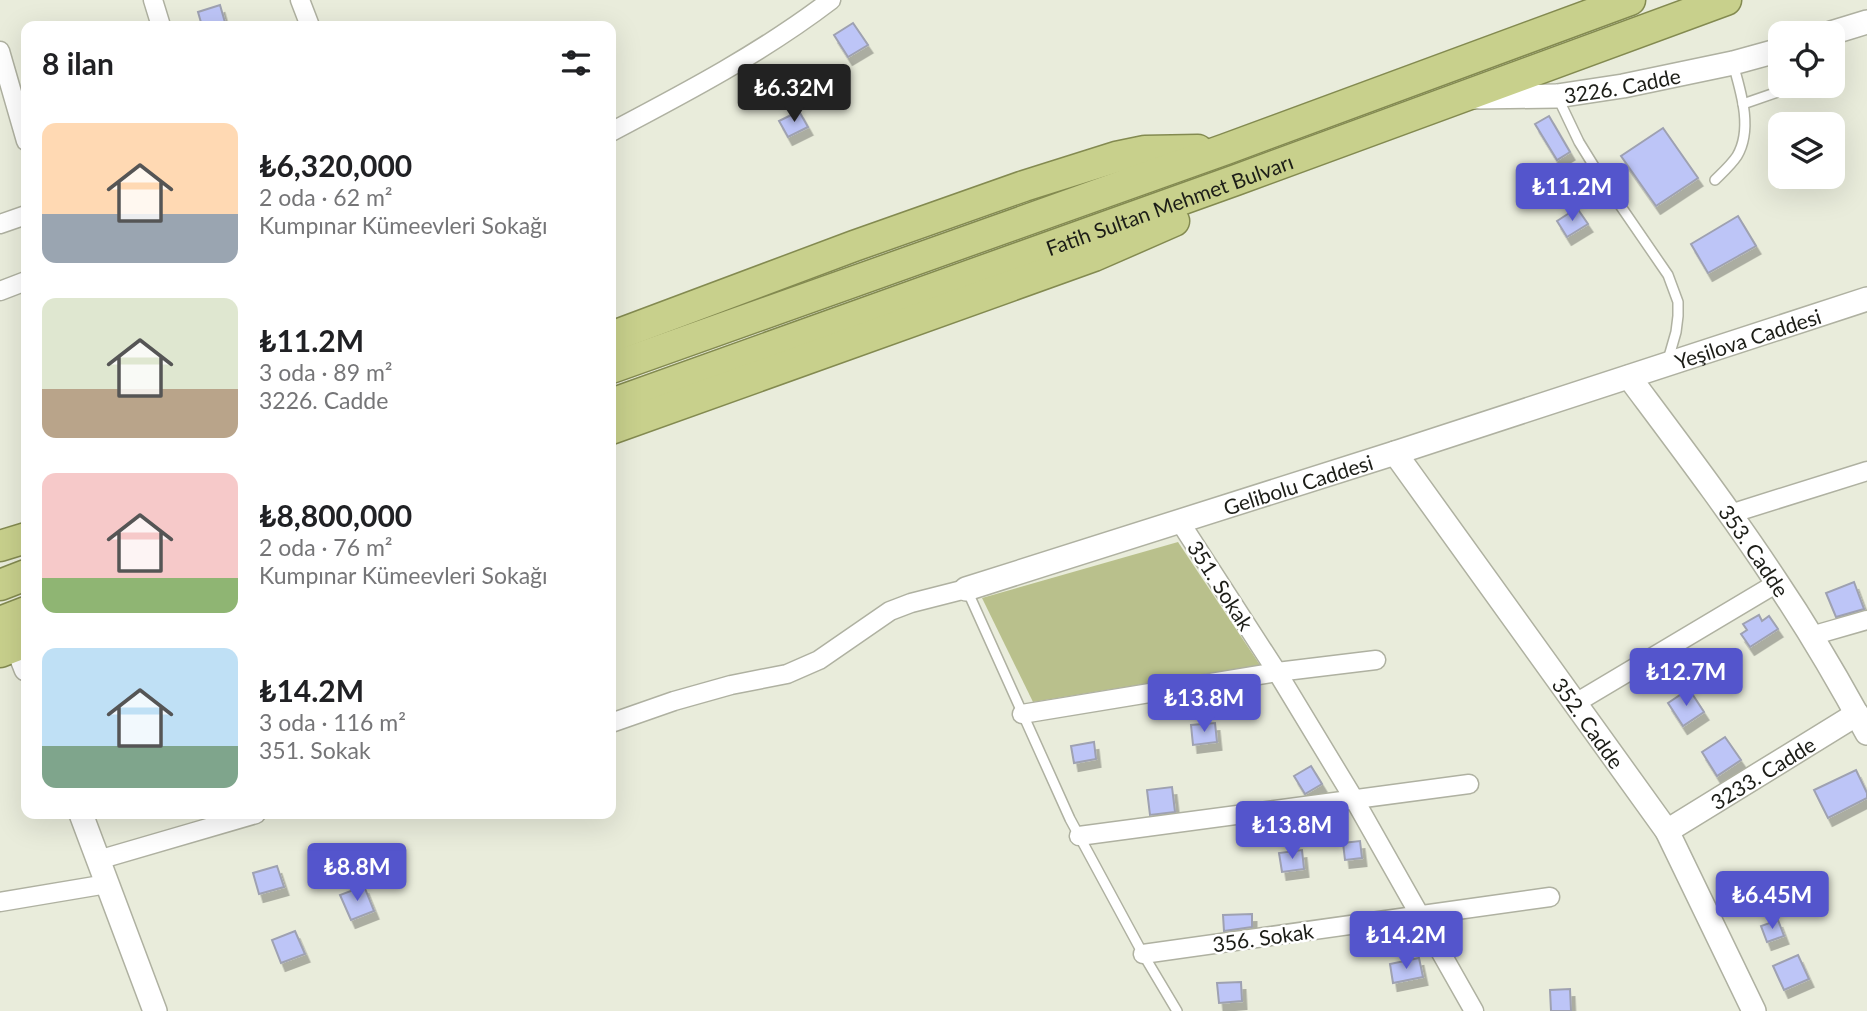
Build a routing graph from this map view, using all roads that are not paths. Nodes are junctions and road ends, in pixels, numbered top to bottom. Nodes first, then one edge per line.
1 (153, 0) edge
2 (300, 0) edge
3 (831, 0) edge
4 (1630, 0) edge
5 (1726, 0) edge
6 (159, 21) edge
7 (308, 21) edge
8 (1867, 22) edge
9 (1845, 29) edge
10 (0, 51) edge
11 (1768, 53) edge
12 (1733, 63) junction
13 (1768, 95) edge
14 (1557, 96) junction
15 (1462, 97) junction
16 (1743, 104) junction
17 (21, 124) edge
18 (616, 129) edge
19 (1226, 149) junction
20 (1236, 180) junction
21 (1714, 180) dead end
22 (21, 217) edge
23 (0, 224) edge
24 (21, 283) edge
25 (0, 291) edge
26 (1867, 299) edge
27 (616, 335) edge
28 (1666, 365) junction
29 (616, 366) edge
30 (1629, 377) junction
31 (616, 402) edge
32 (616, 427) edge
33 (1395, 453) junction
34 (1867, 471) edge
35 (1730, 514) junction
36 (1180, 522) junction
37 (21, 540) edge
38 (0, 549) edge
39 (21, 557) edge
40 (21, 577) edge
41 (1777, 583) junction
42 (0, 585) edge
43 (966, 589) junction
44 (21, 614) edge
45 (1867, 620) edge
46 (0, 622) edge
47 (1811, 636) junction
48 (1376, 660) dead end
49 (1278, 672) junction
50 (1574, 704) junction
51 (1023, 714) junction
52 (616, 721) edge
53 (1862, 724) edge
54 (1469, 784) dead end
55 (1354, 799) junction
56 (83, 819) edge
57 (239, 819) edge
58 (1667, 831) junction
59 (1079, 836) junction
60 (98, 860) junction
61 (107, 884) junction
62 (1550, 897) dead end
63 (0, 902) edge
64 (1419, 915) junction
65 (1143, 954) junction
66 (155, 1011) edge
67 (1177, 1011) edge
68 (1474, 1011) edge
69 (1754, 1011) edge

1 - 6 street
2 - 7 street
3 - 18 street
4 - 19 highway, Fatih Sultan Mehmet Bulvarı
5 - 15 highway, Fatih Sultan Mehmet Bulvarı
8 - 9 street
10 - 17 street
11 - 12 street, 3226. Cadde
12 - 14 street, 3226. Cadde
12 - 16 lane
13 - 16 lane
14 - 15 street, 3226. Cadde
14 - 28 lane
15 - 20 highway, Fatih Sultan Mehmet Bulvarı
16 - 21 lane
19 - 27 highway
19 - 29 highway, Fatih Sultan Mehmet Bulvarı
20 - 31 highway, Fatih Sultan Mehmet Bulvarı
20 - 32 highway
22 - 23 street
24 - 25 street
26 - 28 street, Yeşilova Caddesi
28 - 30 street, Yeşilova Caddesi
30 - 33 street, Gelibolu Caddesi
30 - 35 street, 353. Cadde
33 - 36 street, Gelibolu Caddesi
33 - 50 street, 352. Cadde
34 - 35 street
35 - 41 street, 353. Cadde
36 - 43 street, Gelibolu Caddesi
36 - 49 street, 351. Sokak
37 - 38 highway
38 - 39 street
40 - 42 highway
41 - 47 street, 353. Cadde
41 - 50 street
43 - 51 lane
43 - 52 street
44 - 46 highway
45 - 47 street
47 - 53 street, 353. Cadde
48 - 49 street
49 - 51 street
49 - 55 street, 351. Sokak
50 - 58 street, 352. Cadde
51 - 59 lane
53 - 58 street, 3233. Cadde
54 - 55 street
55 - 59 street
55 - 64 street, 351. Sokak
56 - 60 street
57 - 60 street
58 - 69 street, 352. Cadde
59 - 65 lane
60 - 61 street
61 - 63 street
61 - 66 street
62 - 64 street, 356. Sokak
64 - 65 street, 356. Sokak
64 - 68 street, 351. Sokak
65 - 67 lane

